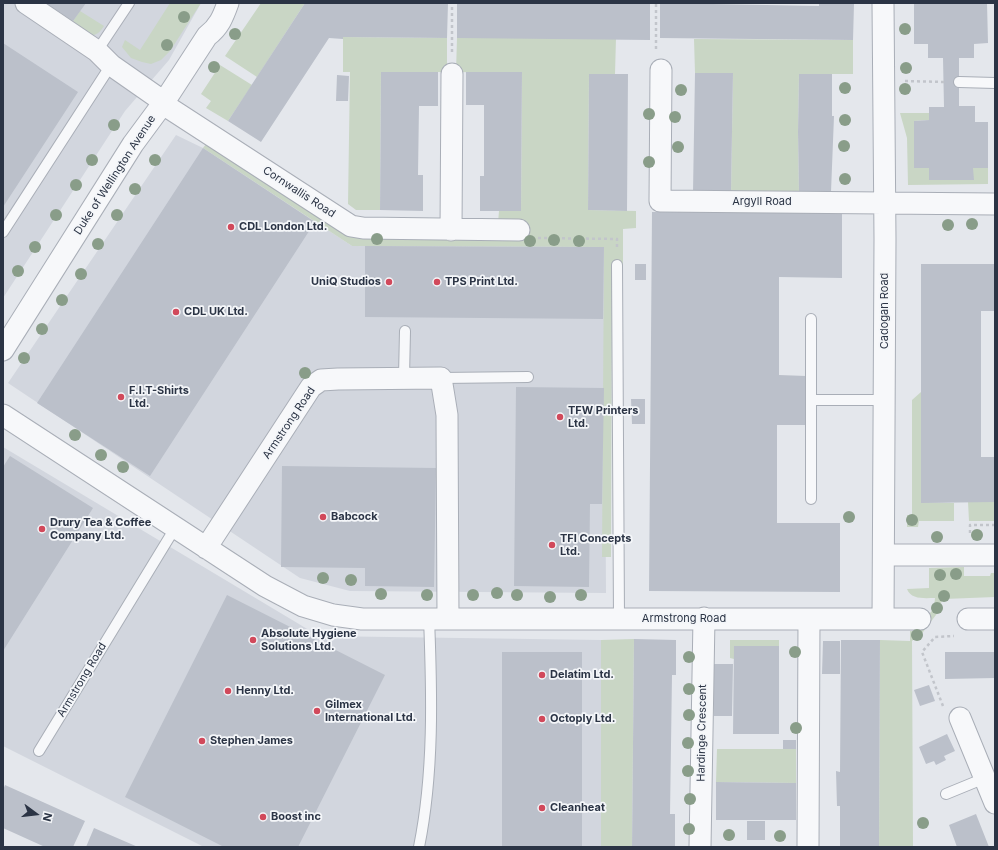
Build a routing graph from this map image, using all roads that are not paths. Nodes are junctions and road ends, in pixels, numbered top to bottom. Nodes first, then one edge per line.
1 (26, 3) edge
2 (129, 3) edge
3 (228, 3) edge
4 (883, 3) edge
5 (104, 58) junction
6 (658, 63) road end
7 (452, 74) road end
8 (959, 82) dead end
9 (995, 83) edge
10 (164, 103) junction
11 (885, 203) junction
12 (995, 204) edge
13 (451, 230) junction
14 (519, 230) road end
15 (3, 232) edge
16 (618, 266) road end
17 (811, 319) dead end
18 (405, 331) dead end
19 (3, 350) edge
20 (404, 377) junction
21 (528, 377) dead end
22 (441, 378) junction
23 (812, 400) junction
24 (884, 400) junction
25 (3, 415) edge
26 (811, 499) dead end
27 (175, 528) junction
28 (206, 548) junction
29 (884, 555) junction
30 (995, 555) edge
31 (704, 618) junction
32 (438, 619) junction
33 (619, 619) junction
34 (809, 619) junction
35 (883, 619) junction
36 (920, 619) dead end
37 (995, 619) edge
38 (964, 628) road end
39 (960, 718) road end
40 (39, 751) dead end
41 (985, 778) junction
42 (946, 794) dead end
43 (995, 803) edge
44 (419, 847) edge
45 (700, 847) edge
46 (808, 847) edge

1 - 5 street, Cornwallis Road
2 - 5 lane
3 - 10 street, Duke of Wellington Avenue
4 - 11 street, Cadogan Road
5 - 10 street, Cornwallis Road
5 - 15 lane
6 - 11 street, Argyll Road
7 - 13 street
8 - 9 lane
10 - 13 street, Cornwallis Road
10 - 19 street, Duke of Wellington Avenue
11 - 12 street, Argyll Road
11 - 24 street, Cadogan Road
13 - 14 street, Cornwallis Road
16 - 33 lane
17 - 23 lane
18 - 20 lane
20 - 22 street, Armstrong Road
20 - 28 street, Armstrong Road
21 - 22 lane, Armstrong Road
22 - 32 street
23 - 24 lane
23 - 26 lane
24 - 29 street, Cadogan Road
25 - 27 street, Armstrong Road
27 - 28 street, Armstrong Road
27 - 40 lane, Armstrong Road
28 - 32 street, Armstrong Road
29 - 30 street
29 - 35 street, Cadogan Road
31 - 33 street, Armstrong Road
31 - 34 street, Armstrong Road
31 - 45 street, Hardinge Crescent
32 - 33 street, Armstrong Road
32 - 44 lane
34 - 35 street, Armstrong Road
34 - 46 street
35 - 36 street, Armstrong Road
37 - 38 street
39 - 41 street
41 - 42 lane
41 - 43 street

